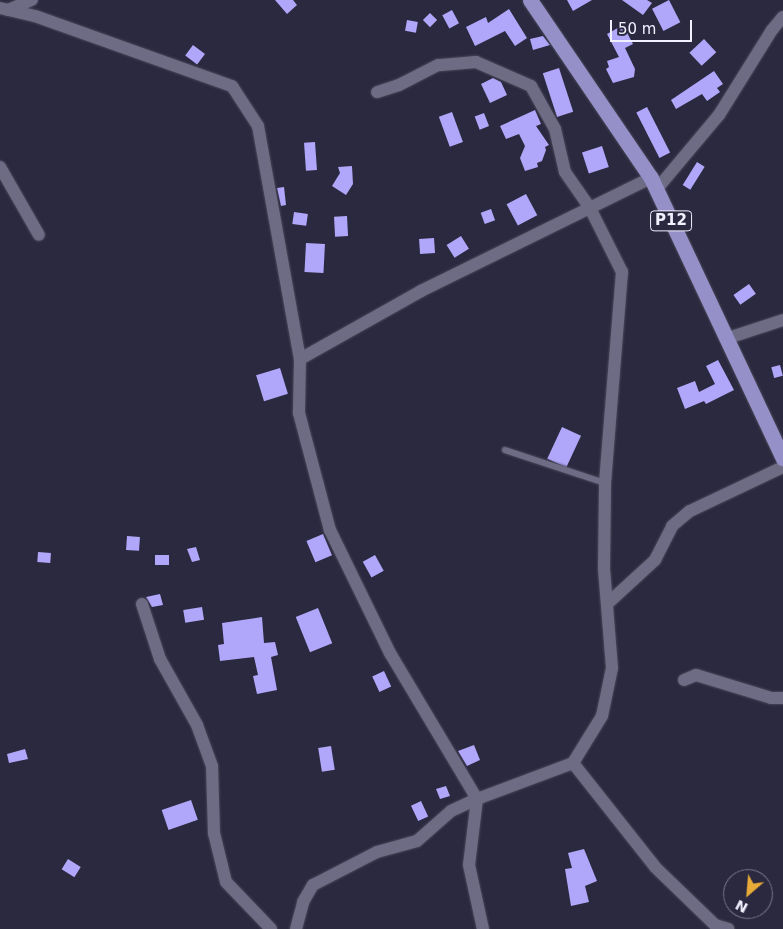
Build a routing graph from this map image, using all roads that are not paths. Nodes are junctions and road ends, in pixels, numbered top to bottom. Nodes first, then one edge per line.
1 (32, 0) edge
2 (530, 0) edge
3 (4, 9) edge
4 (783, 17) edge
5 (377, 92) dead end
6 (0, 167) edge
7 (654, 184) junction
8 (590, 208) junction
9 (39, 235) dead end
10 (783, 320) edge
11 (728, 338) junction
12 (300, 359) junction
13 (505, 450) dead end
14 (783, 458) edge
15 (783, 467) edge
16 (605, 482) junction
17 (142, 604) dead end
18 (607, 604) junction
19 (684, 680) dead end
20 (783, 698) edge
21 (573, 763) junction
22 (477, 799) junction
23 (714, 927) edge
24 (271, 929) edge
25 (296, 929) edge
26 (483, 929) edge
27 (728, 929) edge

1 - 3 street
2 - 7 main road, P12
3 - 12 street
4 - 7 street
5 - 8 street
6 - 9 street
7 - 8 street
7 - 11 main road, P12
8 - 12 street
8 - 16 street
10 - 11 street
11 - 14 main road, P12
12 - 22 street
13 - 16 lane
15 - 18 street
16 - 18 street
17 - 24 street
18 - 21 street
19 - 20 street
21 - 22 street
21 - 23 street
22 - 25 street
22 - 26 street
23 - 27 street

